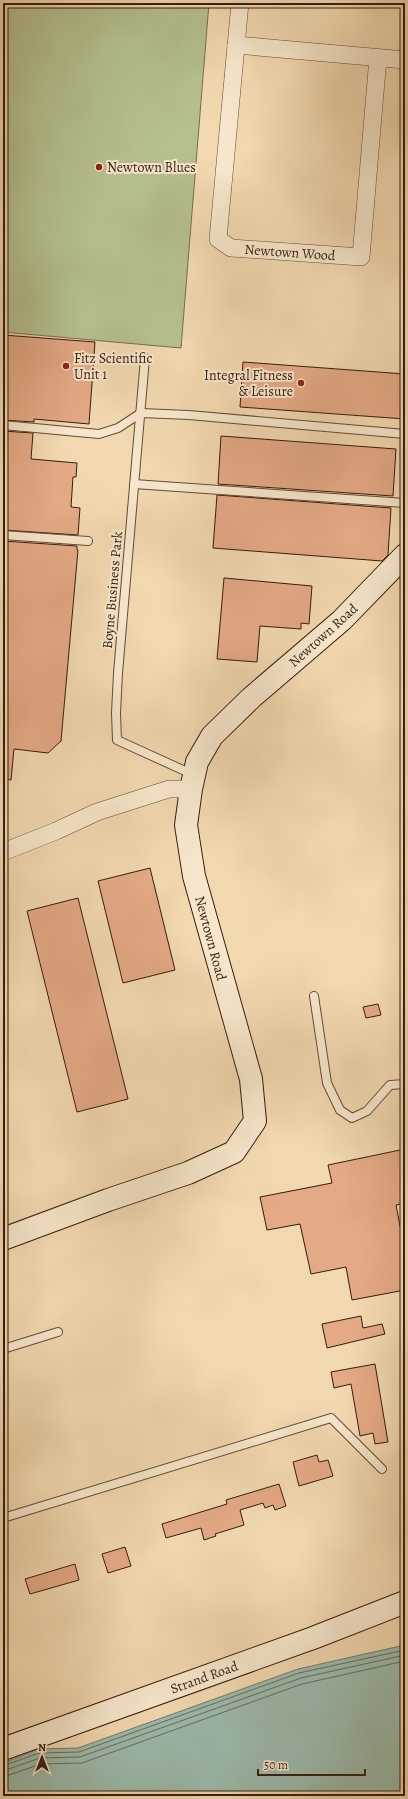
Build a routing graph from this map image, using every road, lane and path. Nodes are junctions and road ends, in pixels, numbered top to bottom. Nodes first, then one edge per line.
1 (240, 3) edge
2 (236, 45) junction
3 (378, 58) junction
4 (405, 60) edge
5 (145, 358) dead end
6 (141, 413) junction
7 (3, 425) edge
8 (405, 434) edge
9 (134, 484) junction
10 (405, 502) edge
11 (3, 535) edge
12 (88, 541) dead end
13 (405, 555) edge
14 (193, 782) junction
15 (3, 852) edge
16 (314, 996) dead end
17 (405, 1084) edge
18 (3, 1239) edge
19 (58, 1332) dead end
20 (3, 1349) edge
21 (382, 1469) dead end
22 (3, 1518) edge
23 (405, 1602) edge
24 (3, 1749) edge

1 - 2 street, Newtown Wood
2 - 3 street
2 - 3 street, Newtown Wood
3 - 4 street
5 - 6 lane, Boyne Business Park
6 - 7 lane
6 - 8 lane
6 - 9 lane, Boyne Business Park
9 - 10 lane
9 - 14 lane, Boyne Business Park
11 - 12 lane
13 - 14 street, Newtown Road
14 - 15 street
14 - 18 street, Newtown Road
16 - 17 lane
19 - 20 lane
21 - 22 lane
23 - 24 street, Strand Road

